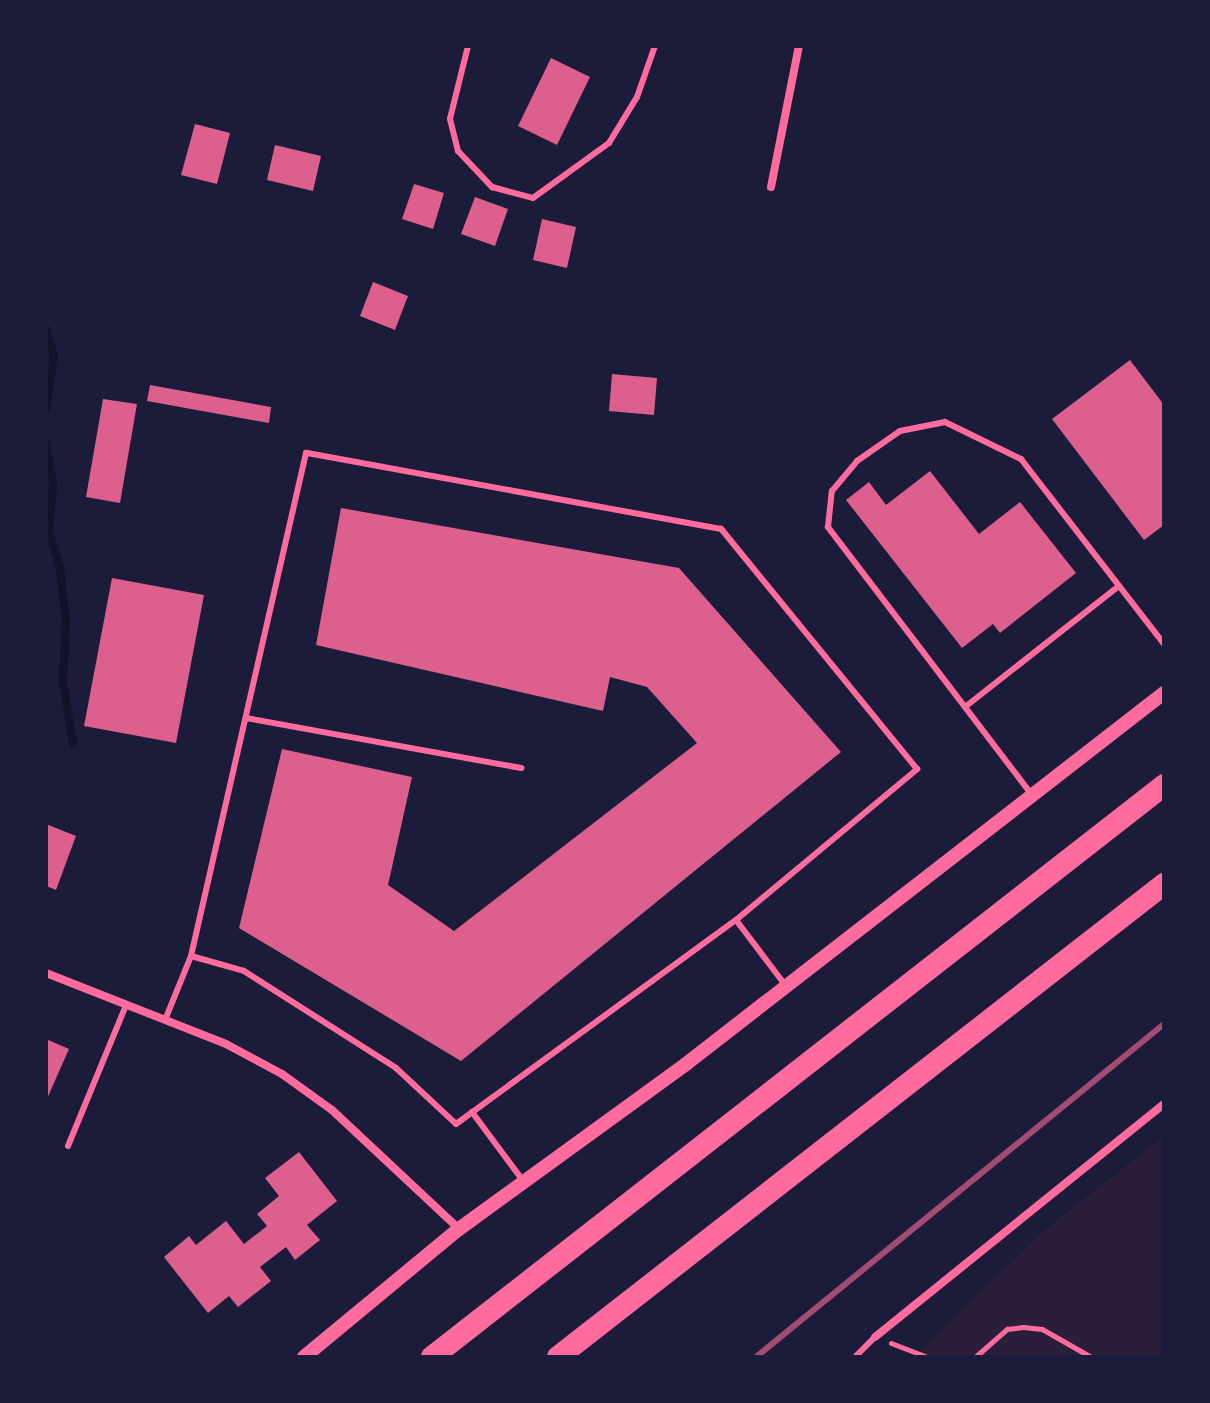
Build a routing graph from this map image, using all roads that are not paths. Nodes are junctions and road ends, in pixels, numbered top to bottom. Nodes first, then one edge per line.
1 (468, 46) edge
2 (655, 46) edge
3 (799, 46) edge
4 (771, 187) dead end
5 (1119, 586) junction
6 (1164, 644) edge
7 (1164, 693) edge
8 (965, 707) junction
9 (246, 718) junction
10 (522, 768) dead end
11 (1164, 785) edge
12 (1032, 795) junction
13 (1164, 884) edge
14 (736, 920) junction
15 (191, 956) junction
16 (46, 973) edge
17 (786, 986) junction
18 (126, 1005) junction
19 (165, 1020) junction
20 (1164, 1104) edge
21 (472, 1112) junction
22 (68, 1146) dead end
23 (524, 1182) junction
24 (459, 1229) junction
25 (875, 1337) joint
26 (304, 1357) edge
27 (432, 1357) edge
28 (558, 1357) edge
29 (855, 1357) edge

1 - 2 lane
3 - 4 street
5 - 6 lane
5 - 8 lane
5 - 8 lane
7 - 12 street
8 - 12 lane
9 - 10 lane
9 - 14 lane
9 - 15 lane
11 - 27 highway
12 - 17 street
13 - 28 highway
14 - 17 lane
14 - 21 lane
15 - 19 lane
15 - 21 lane
16 - 18 street
17 - 23 street
18 - 19 street
18 - 22 lane
19 - 24 street
20 - 25 street
21 - 23 lane
23 - 24 street
24 - 26 street
25 - 29 lane

